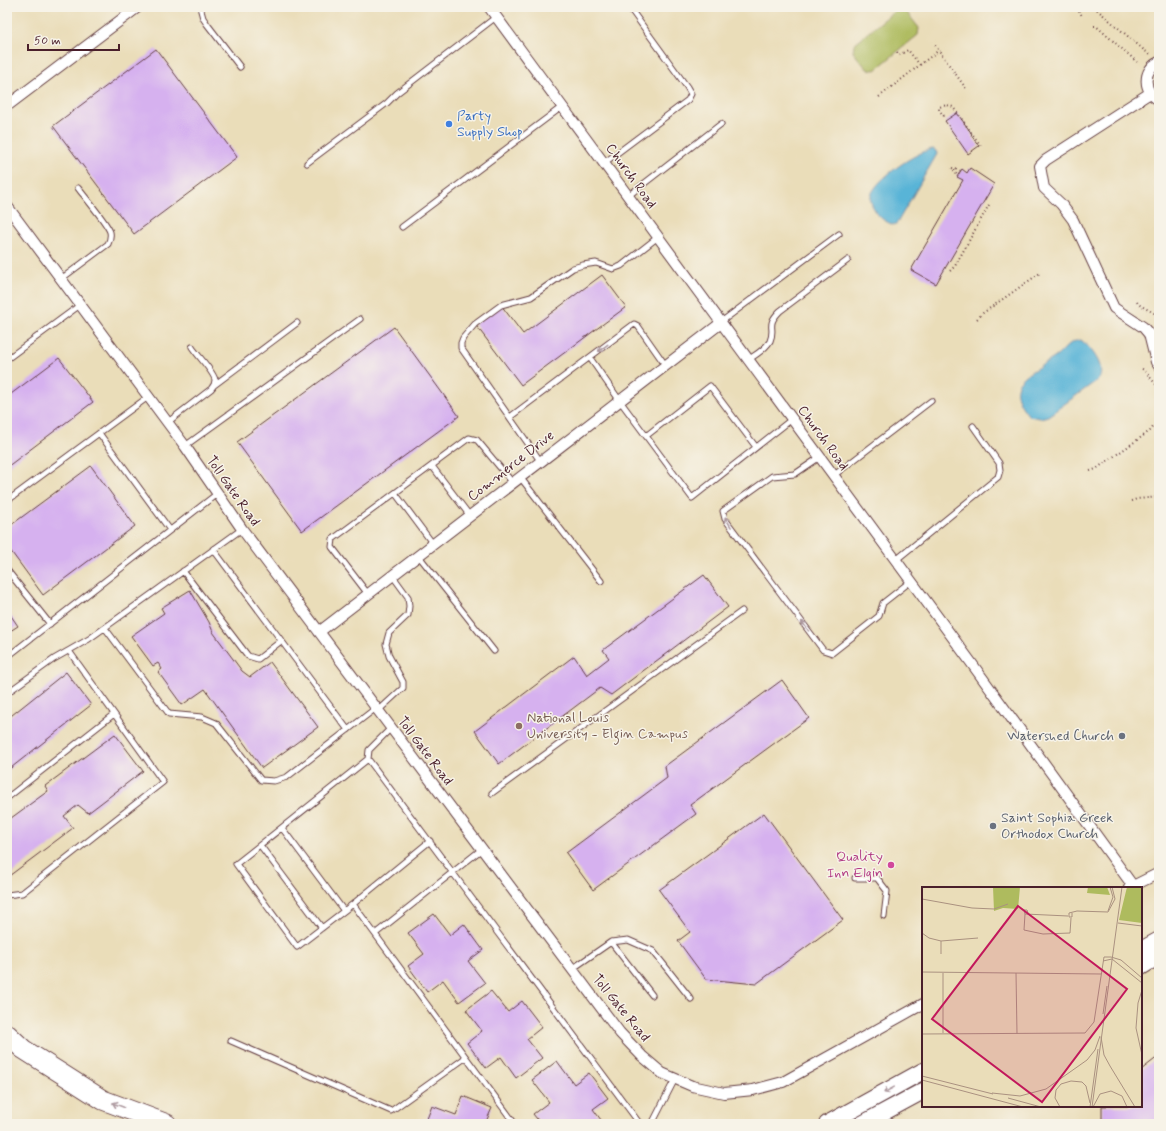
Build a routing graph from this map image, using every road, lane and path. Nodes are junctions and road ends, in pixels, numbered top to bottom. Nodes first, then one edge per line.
1 (138, 7) edge
2 (200, 7) edge
3 (489, 7) edge
4 (629, 7) edge
5 (1077, 7) edge
6 (1094, 7) edge
7 (125, 11) edge
8 (1082, 16) dead end
9 (496, 17) junction
10 (1094, 26) dead end
11 (935, 45) dead end
12 (939, 50) junction
13 (1145, 51) dead end
14 (897, 52) dead end
15 (1137, 62) dead end
16 (1159, 62) edge
17 (920, 65) junction
18 (240, 67) dead end
19 (967, 90) dead end
20 (1150, 93) junction
21 (879, 97) dead end
22 (1159, 100) edge
23 (7, 106) edge
24 (563, 106) junction
25 (944, 116) dead end
26 (721, 124) dead end
27 (980, 146) dead end
28 (604, 162) junction
29 (307, 163) dead end
30 (961, 171) dead end
31 (958, 175) dead end
32 (78, 188) dead end
33 (628, 196) junction
34 (990, 203) dead end
35 (8, 211) edge
36 (402, 227) dead end
37 (839, 234) dead end
38 (658, 237) junction
39 (848, 260) dead end
40 (950, 271) dead end
41 (1040, 273) dead end
42 (61, 279) junction
43 (1137, 302) dead end
44 (80, 305) junction
45 (977, 319) dead end
46 (360, 320) dead end
47 (1159, 320) edge
48 (297, 323) dead end
49 (721, 323) junction
50 (192, 347) dead end
51 (590, 358) junction
52 (7, 359) edge
53 (748, 360) junction
54 (666, 366) junction
55 (1159, 366) edge
56 (1142, 369) dead end
57 (213, 386) junction
58 (1159, 388) edge
59 (148, 397) junction
60 (620, 400) junction
61 (931, 401) dead end
62 (510, 417) junction
63 (792, 419) junction
64 (168, 422) junction
65 (973, 426) dead end
66 (1153, 427) dead end
67 (99, 433) junction
68 (646, 436) junction
69 (185, 446) junction
70 (756, 447) junction
71 (820, 457) junction
72 (541, 462) junction
73 (432, 466) junction
74 (1090, 471) dead end
75 (833, 476) junction
76 (517, 480) junction
77 (218, 493) junction
78 (395, 493) junction
79 (1159, 497) edge
80 (7, 501) edge
81 (1131, 501) dead end
82 (470, 516) junction
83 (242, 529) junction
84 (170, 530) junction
85 (433, 544) junction
86 (213, 549) junction
87 (418, 555) junction
88 (896, 560) junction
89 (7, 570) edge
90 (183, 571) junction
91 (392, 575) junction
92 (600, 581) dead end
93 (911, 581) junction
94 (368, 594) junction
95 (742, 611) dead end
96 (50, 624) junction
97 (105, 628) junction
98 (318, 632) junction
99 (281, 641) junction
100 (69, 651) junction
101 (494, 651) dead end
102 (7, 656) edge
103 (7, 693) edge
104 (377, 709) junction
105 (114, 714) junction
106 (391, 728) junction
107 (348, 730) junction
108 (368, 759) junction
109 (492, 793) dead end
110 (7, 798) edge
111 (282, 828) junction
112 (430, 841) junction
113 (260, 845) junction
114 (482, 849) junction
115 (453, 872) junction
116 (1159, 873) edge
117 (855, 878) dead end
118 (1131, 887) edge
119 (7, 895) edge
120 (352, 904) junction
121 (344, 911) junction
122 (884, 916) dead end
123 (322, 928) junction
124 (375, 934) junction
125 (1159, 940) edge
126 (612, 942) junction
127 (1142, 949) edge
128 (1159, 956) edge
129 (1142, 966) edge
130 (572, 969) junction
131 (652, 995) dead end
132 (691, 999) dead end
133 (922, 1005) edge
134 (7, 1034) edge
135 (231, 1040) dead end
136 (465, 1058) junction
137 (922, 1072) edge
138 (675, 1079) junction
139 (922, 1092) edge
140 (167, 1124) edge
141 (515, 1124) edge
142 (640, 1124) edge
143 (652, 1124) edge
144 (827, 1124) edge
145 (862, 1124) edge

1 - 7 street
2 - 18 lane
3 - 9 street, Church Road
4 - 28 lane
5 - 8 path
6 - 13 path
7 - 23 street
9 - 24 street, Church Road
9 - 29 lane
10 - 15 path
11 - 12 path
12 - 17 path
12 - 19 path
14 - 17 path
16 - 20 street
17 - 21 path
20 - 22 street
20 - 55 street
24 - 28 street, Church Road
24 - 36 lane
25 - 27 path
26 - 33 lane
28 - 33 street, Church Road
30 - 31 path
32 - 42 lane
33 - 38 street, Church Road
34 - 40 path
35 - 42 street, Toll Gate Road
37 - 49 lane
38 - 49 street, Church Road
38 - 62 lane
39 - 53 lane
41 - 45 path
42 - 44 street, Toll Gate Road
43 - 47 path
44 - 52 lane
44 - 59 street, Toll Gate Road
46 - 69 lane
48 - 57 lane
49 - 53 street, Church Road
49 - 54 street, Commerce Drive
50 - 57 lane
54 -> 51 lane
51 - 60 lane
51 - 62 lane
53 - 63 street, Church Road
54 - 60 street, Commerce Drive
56 - 58 path
57 - 64 lane
59 - 64 street, Toll Gate Road
59 - 67 lane
60 - 68 lane
60 - 72 street, Commerce Drive
61 - 75 lane
62 - 72 lane
63 - 70 lane
63 - 71 street, Church Road
64 - 69 street, Toll Gate Road
65 - 88 lane
66 - 74 path
67 - 80 lane
67 - 84 lane
68 - 70 lane
68 - 70 lane
69 - 77 street, Toll Gate Road
71 - 75 street, Church Road
93 -> 71 lane
72 - 76 street, Commerce Drive
73 - 76 lane
73 - 78 lane
73 - 82 lane
75 - 88 street, Church Road
76 - 82 street, Commerce Drive
76 - 92 lane
77 - 83 street, Toll Gate Road
77 - 84 lane
78 - 85 lane
78 - 94 lane
79 - 81 path
82 - 85 street, Commerce Drive
83 - 86 lane
83 - 98 street, Toll Gate Road
84 - 96 lane
85 - 87 street, Commerce Drive
86 - 90 lane
86 - 99 lane
87 - 91 street, Commerce Drive
87 - 101 lane
88 - 93 street, Church Road
89 - 96 lane
90 - 97 lane
90 - 99 lane
91 - 94 street, Commerce Drive
91 - 104 lane
93 - 118 street, Church Road
94 - 98 street, Commerce Drive
95 - 109 lane
96 - 102 lane
97 - 100 lane
97 - 107 lane
98 - 104 street, Toll Gate Road
99 - 107 lane
100 - 103 lane
100 - 105 lane
104 - 106 street, Toll Gate Road
104 - 107 lane
105 - 110 lane
105 - 119 lane
106 - 108 lane
106 - 114 street, Toll Gate Road
108 - 111 lane
108 - 112 lane
111 - 113 lane
111 - 121 lane
112 - 115 lane
112 - 120 lane
113 - 123 lane
113 - 123 lane
114 - 115 lane
114 - 130 street, Toll Gate Road
115 - 124 lane
115 - 142 lane
116 - 118 street
117 - 122 lane
120 - 121 lane
120 - 124 lane
121 - 123 lane
124 - 136 lane
125 - 127 main road
126 - 130 lane
126 - 131 lane
126 - 132 lane
128 - 129 main road
130 - 138 street, Toll Gate Road
133 - 138 street, Toll Gate Road
140 -> 134 highway
135 - 136 lane
136 - 141 lane
137 -> 144 main road
138 - 143 lane
139 - 145 main road

